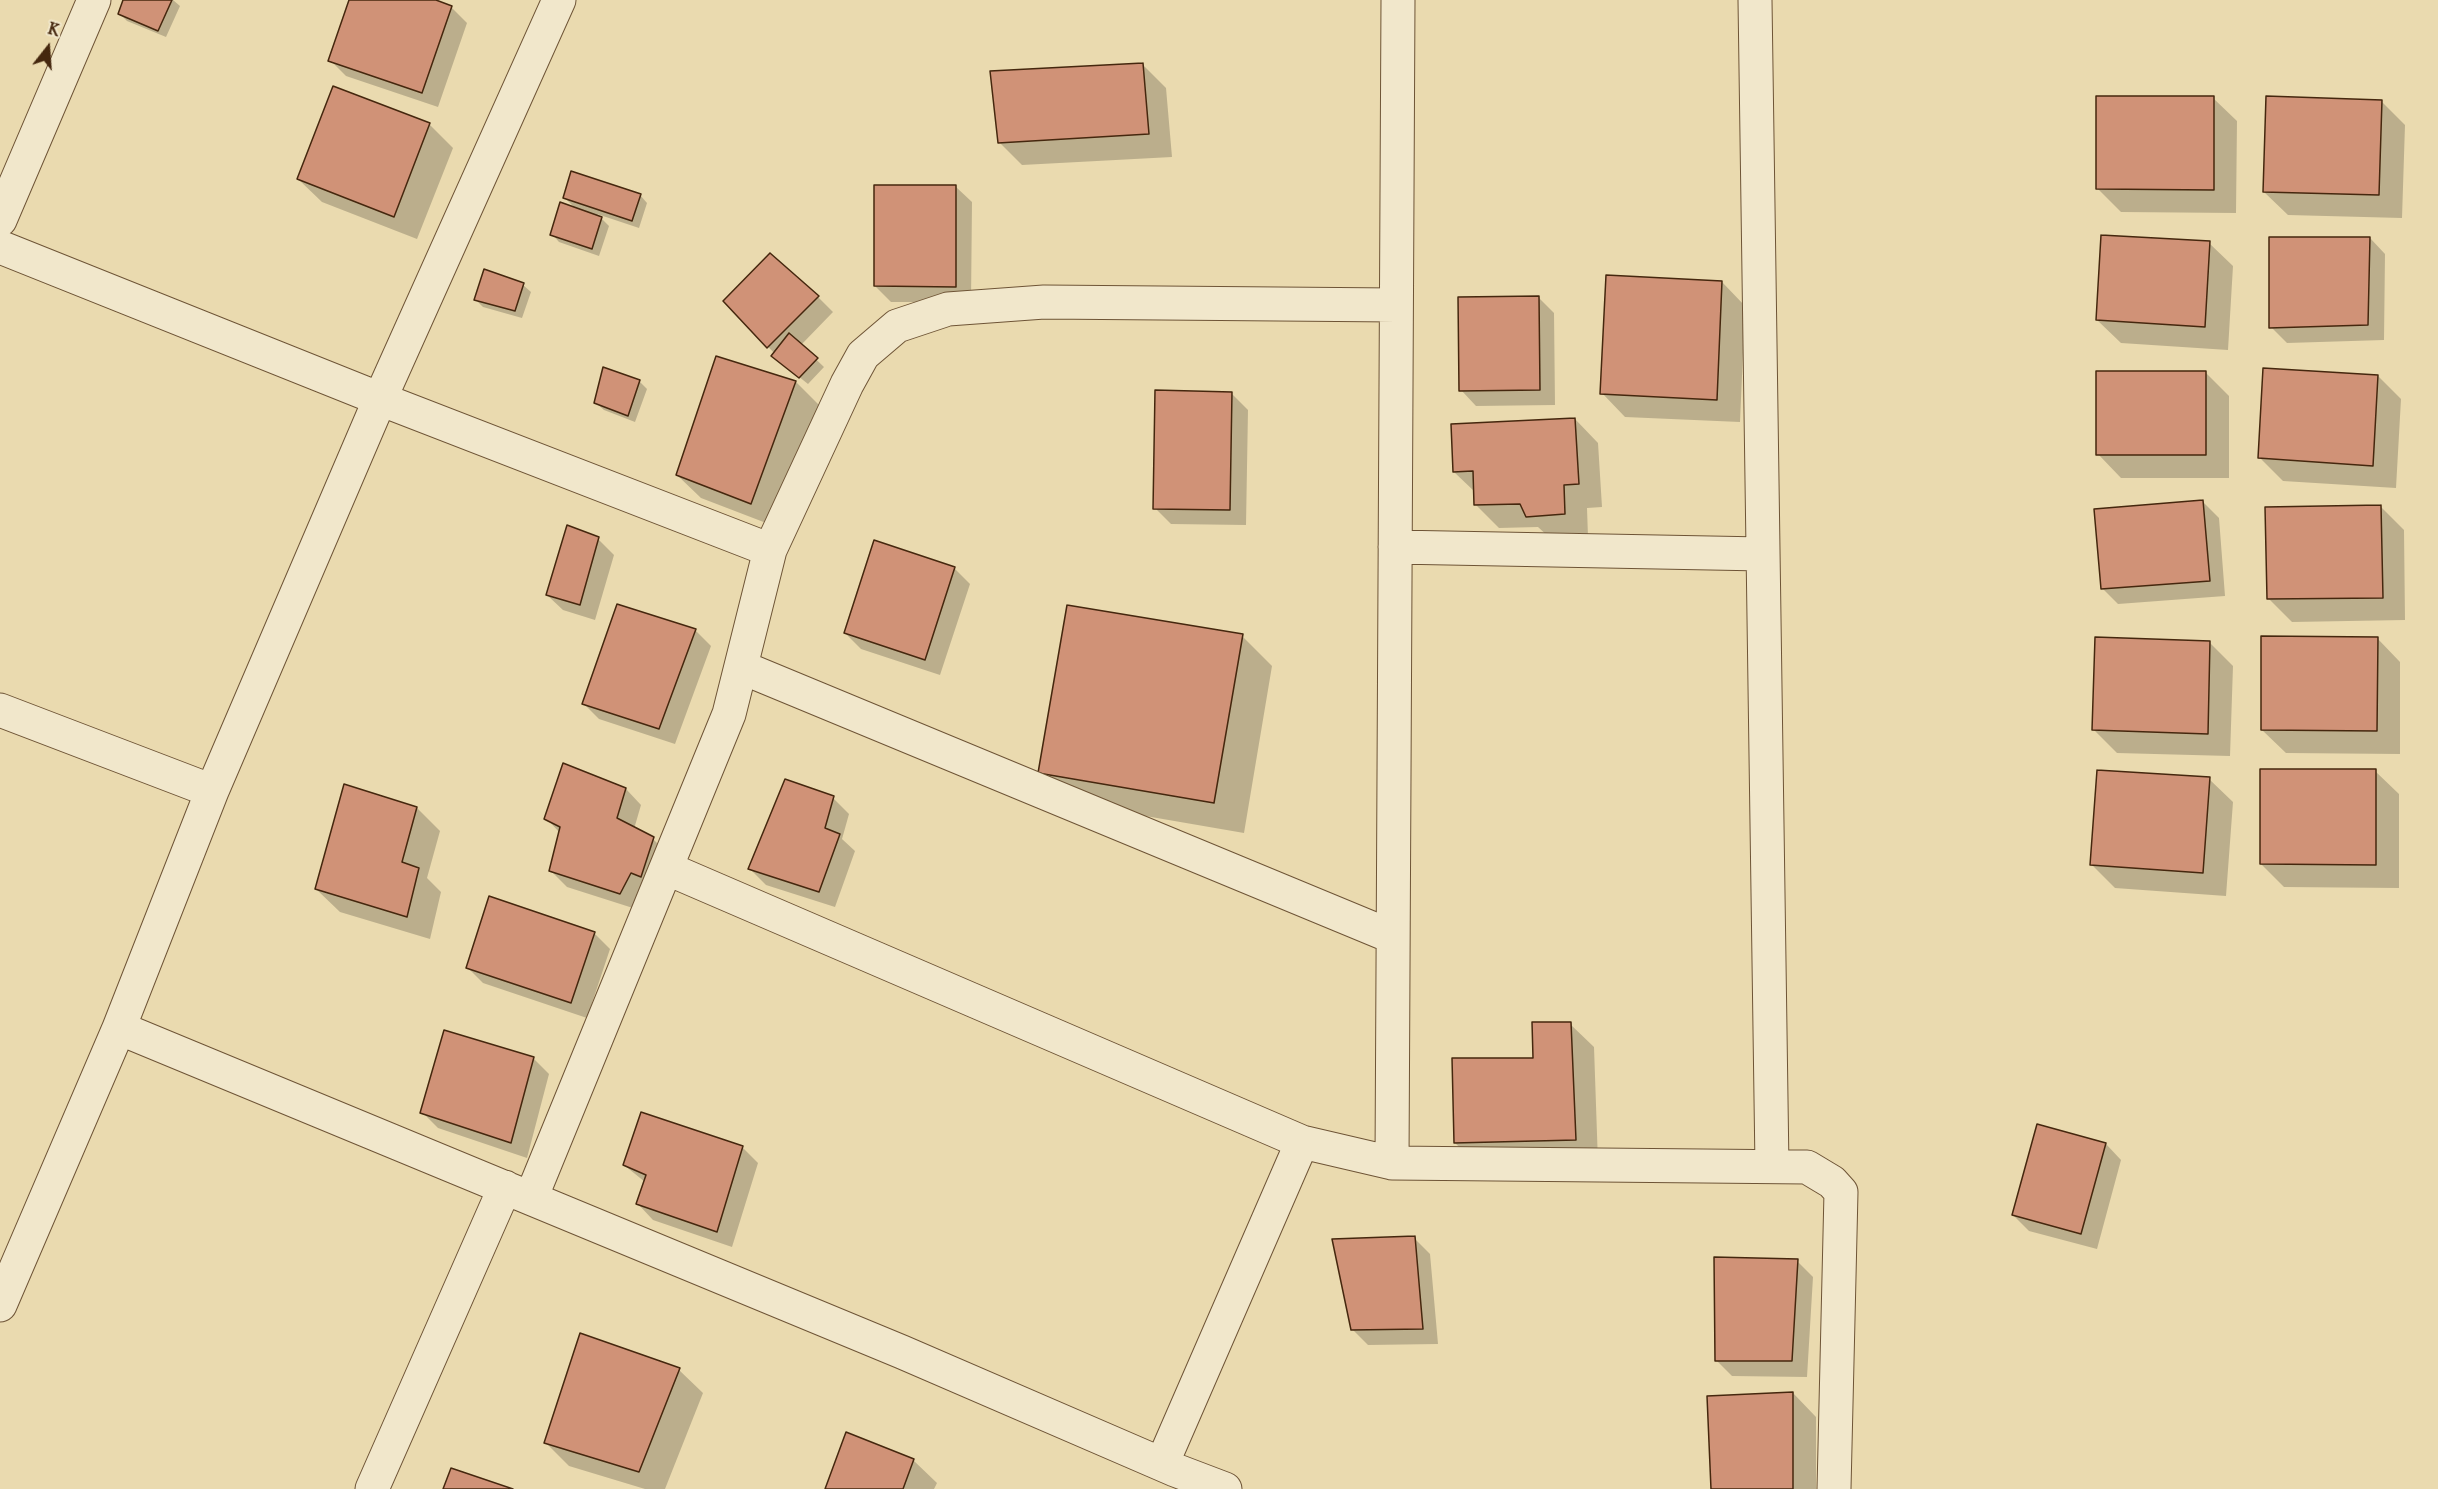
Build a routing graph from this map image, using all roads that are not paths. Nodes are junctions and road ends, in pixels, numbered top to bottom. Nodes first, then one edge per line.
1 (94, 0) edge
2 (559, 0) edge
3 (1398, 0) edge
4 (1755, 0) edge
5 (0, 220) edge
6 (0, 247) edge
7 (1396, 305) junction
8 (380, 399) junction
9 (1395, 547) junction
10 (770, 550) junction
11 (1763, 554) junction
12 (741, 667) junction
13 (0, 710) edge
14 (212, 791) junction
15 (666, 868) junction
16 (1393, 938) junction
17 (119, 1028) junction
18 (1302, 1142) junction
19 (1392, 1163) junction
20 (1772, 1166) junction
21 (518, 1193) junction
22 (0, 1305) edge
23 (1162, 1464) junction
24 (372, 1489) edge
25 (1225, 1489) edge
26 (1834, 1489) edge

1 - 5 street
2 - 8 street
3 - 7 street
4 - 11 street
6 - 8 street
7 - 9 street
7 - 10 street
8 - 10 street
8 - 14 street
9 - 11 street
9 - 16 street
10 - 12 street
11 - 20 street
12 - 15 street
12 - 16 street
13 - 14 street
14 - 17 street
15 - 18 street
15 - 21 street
16 - 19 street
17 - 21 street
17 - 22 street
18 - 19 street
18 - 23 street
19 - 20 street
20 - 26 street
21 - 23 street
21 - 24 street
23 - 25 street

